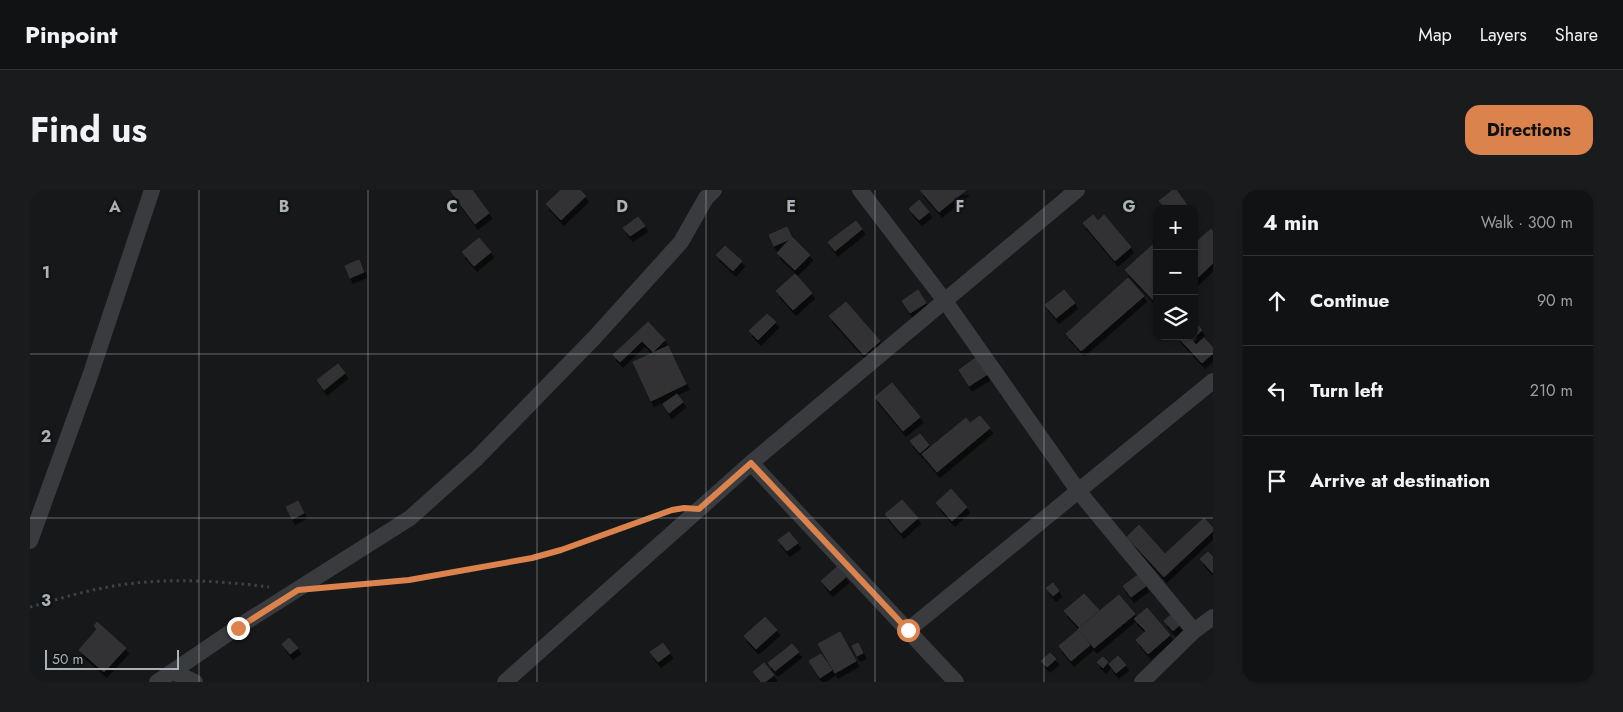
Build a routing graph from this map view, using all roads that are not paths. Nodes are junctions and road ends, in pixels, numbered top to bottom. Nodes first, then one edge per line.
1 (152, 190) edge
2 (714, 190) edge
3 (860, 190) edge
4 (1077, 190) edge
5 (945, 301) junction
6 (1213, 381) edge
7 (751, 463) junction
8 (1079, 492) junction
9 (30, 542) edge
10 (1213, 617) edge
11 (908, 630) junction
12 (1194, 631) junction
13 (173, 672) junction
14 (157, 682) edge
15 (196, 682) edge
16 (505, 682) edge
17 (956, 682) edge
18 (1142, 682) edge

1 - 9 street
2 - 13 street
3 - 5 street
4 - 5 street
5 - 7 street
5 - 8 street
6 - 8 street
7 - 11 street
7 - 16 street
8 - 11 street
8 - 12 street
10 - 12 street
11 - 17 street
12 - 18 street
13 - 14 street
13 - 15 street

